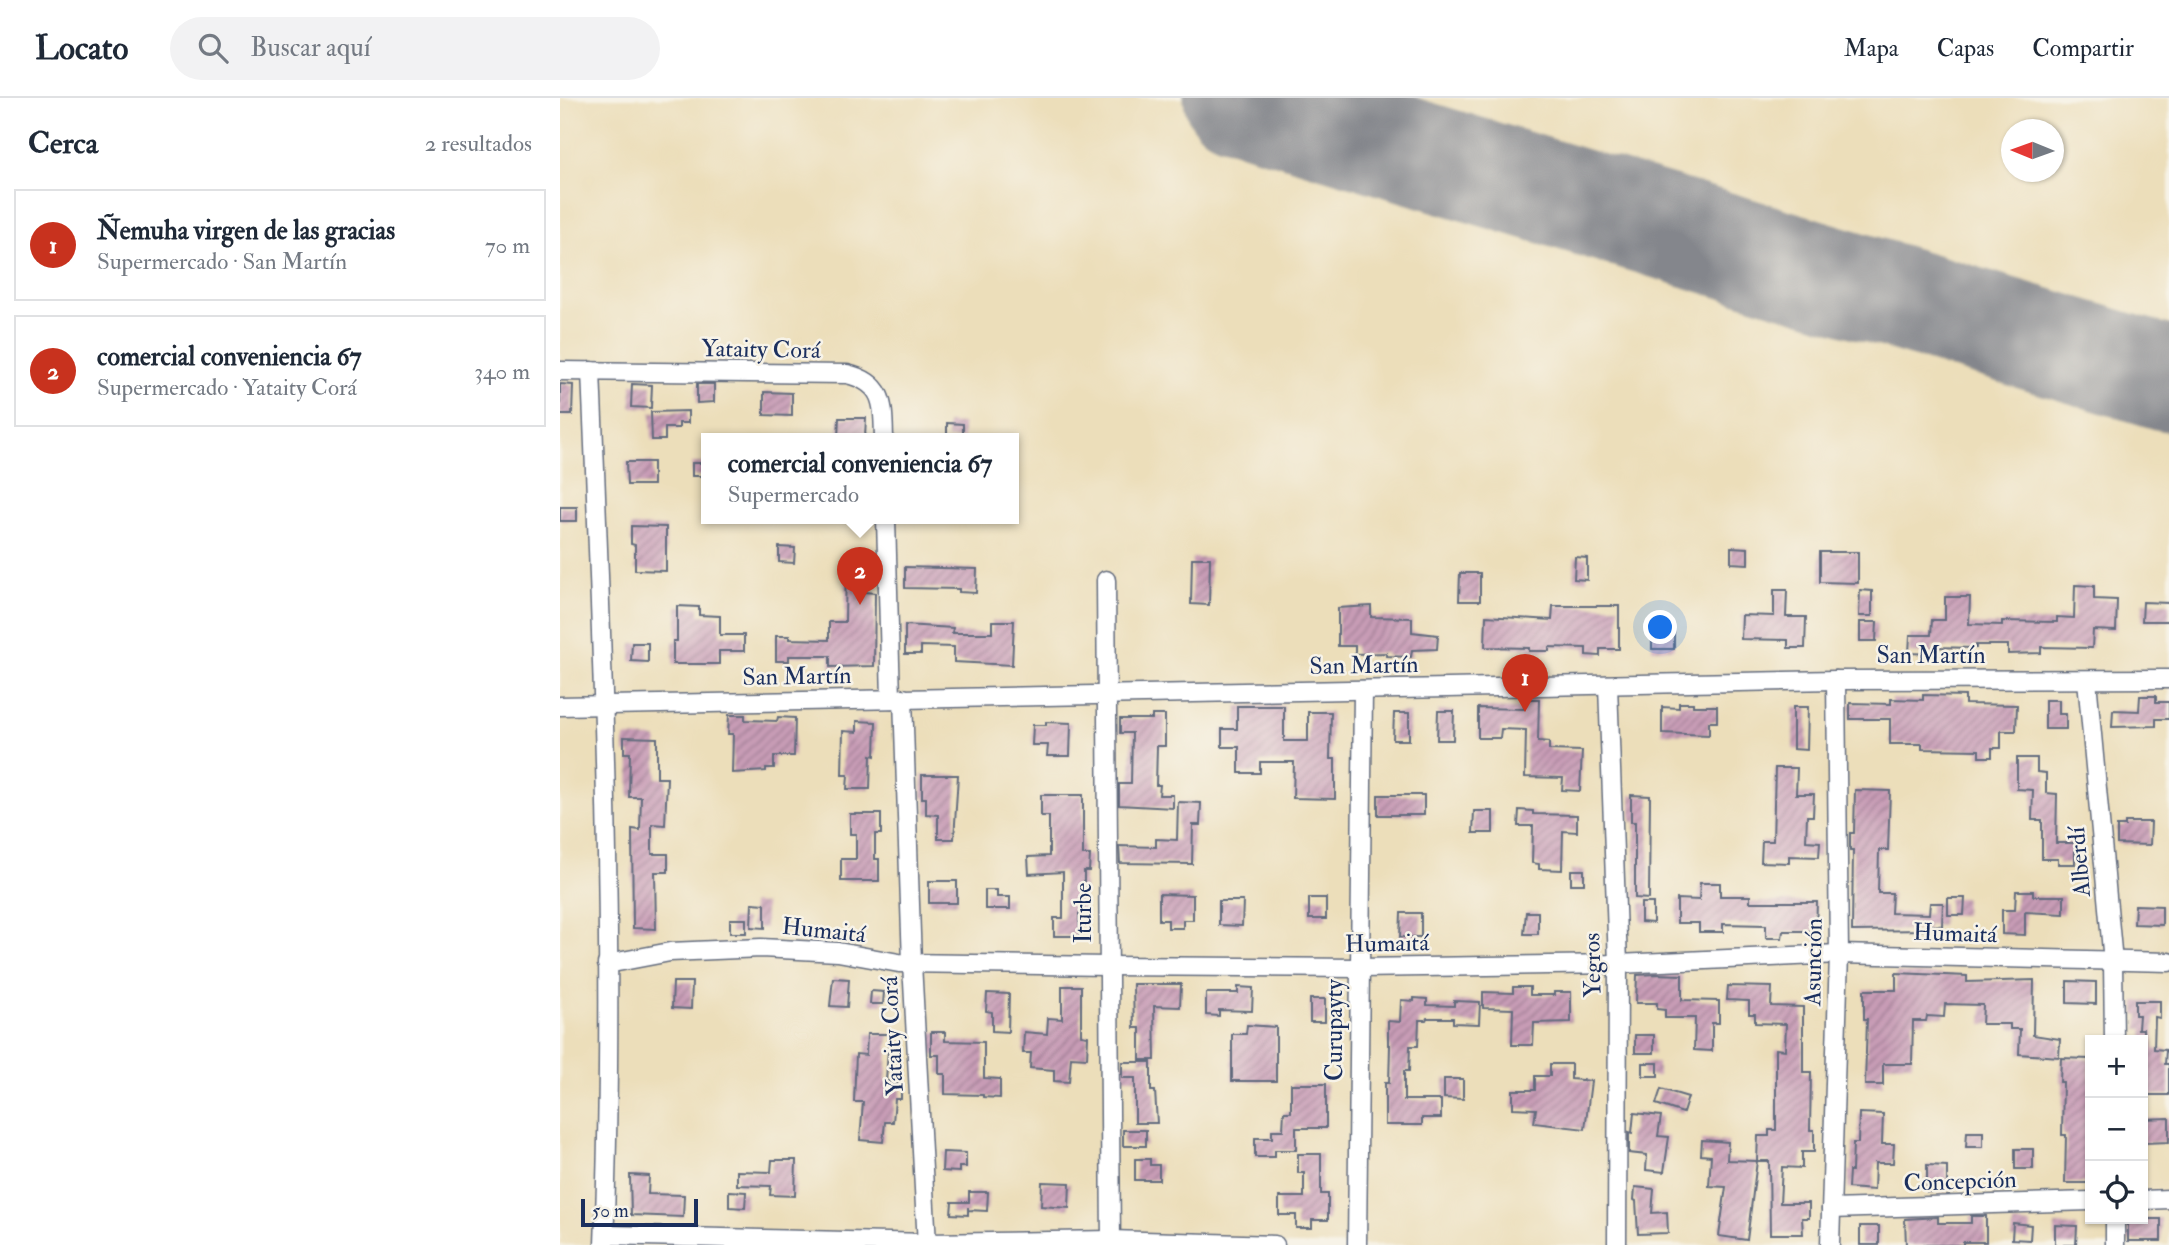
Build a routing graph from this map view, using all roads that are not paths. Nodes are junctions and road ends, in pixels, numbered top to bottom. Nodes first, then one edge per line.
1 (560, 371) edge
2 (590, 371) junction
3 (884, 433) edge
4 (886, 524) edge
5 (1106, 580) dead end
6 (2169, 679) edge
7 (1836, 680) junction
8 (2087, 680) junction
9 (1608, 685) junction
10 (1363, 690) junction
11 (1107, 694) junction
12 (897, 698) junction
13 (604, 705) junction
14 (560, 706) edge
15 (1839, 954) junction
16 (2113, 962) junction
17 (2169, 962) edge
18 (912, 963) junction
19 (607, 964) junction
20 (1618, 964) junction
21 (1107, 966) junction
22 (1360, 968) junction
23 (2114, 1035) edge
24 (2169, 1199) edge
25 (2148, 1200) edge
26 (2085, 1201) edge
27 (1830, 1209) junction
28 (2115, 1224) edge
29 (605, 1240) edge
30 (1111, 1242) edge
31 (928, 1244) edge
32 (1275, 1245) edge
33 (1357, 1245) edge
34 (1616, 1245) edge
35 (1830, 1245) edge
36 (2115, 1245) edge

1 - 2 street, Yataity Corá
2 - 3 street, Yataity Corá
2 - 13 street
4 - 12 street, Yataity Corá
5 - 11 street, Iturbe
6 - 8 street, San Martín
7 - 8 street, San Martín
7 - 9 street, San Martín
7 - 15 street, Asunción
8 - 16 street, Alberdí
9 - 10 street, San Martín
9 - 20 street, Yegros
10 - 11 street, San Martín
10 - 22 street, Curupayty
11 - 12 street, San Martín
11 - 21 street, Iturbe
12 - 13 street, San Martín
12 - 18 street, Yataity Corá
13 - 14 street, San Martín
13 - 19 street
15 - 16 street, Humaitá
15 - 20 street, Humaitá
15 - 27 street, Asunción
16 - 17 street, Humaitá
16 - 23 street, Alberdí
18 - 19 street, Humaitá
18 - 21 street, Humaitá
18 - 31 street, Yataity Corá
19 - 29 street
20 - 22 street, Humaitá
20 - 34 street, Yegros
21 - 22 street, Humaitá
21 - 30 street, Iturbe
22 - 33 street, Curupayty
24 - 25 street
26 - 27 street, Concepción
27 - 35 street, Asunción
28 - 36 street
29 - 31 street
30 - 31 street
30 - 32 street

